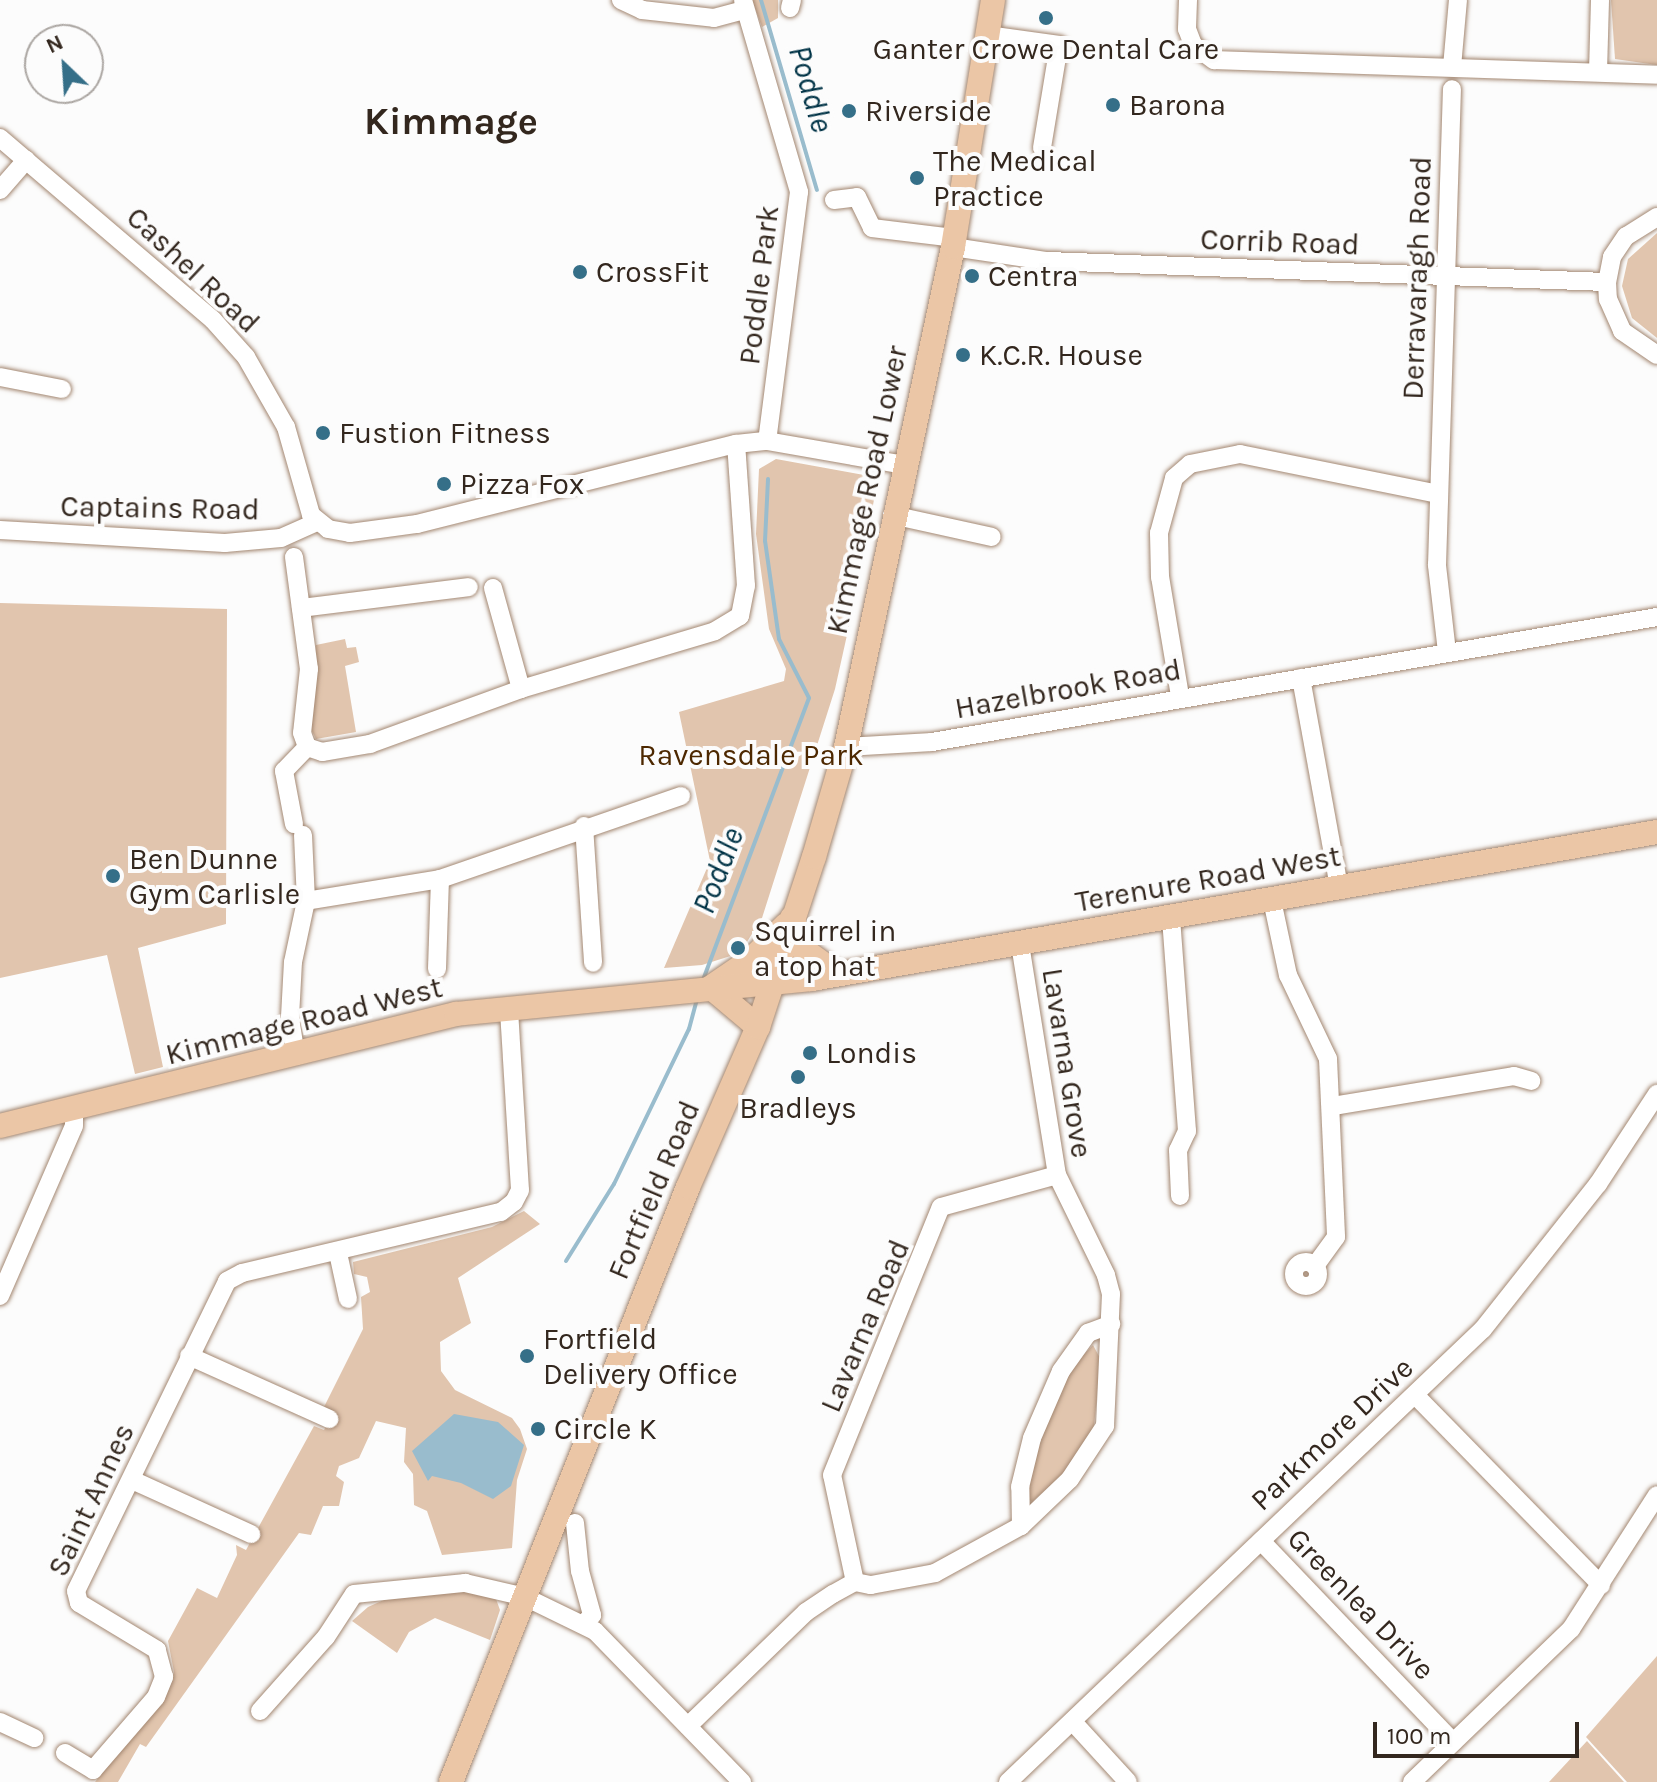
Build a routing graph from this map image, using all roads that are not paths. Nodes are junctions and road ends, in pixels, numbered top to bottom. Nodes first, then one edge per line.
1 (621, 0) edge
2 (993, 0) edge
3 (1188, 0) edge
4 (1458, 0) edge
5 (1600, 0) edge
6 (743, 5) edge
7 (987, 35) junction
8 (1452, 67) junction
9 (1598, 72) junction
10 (1657, 75) edge
11 (1452, 89) dead end
12 (0, 138) edge
13 (1042, 148) dead end
14 (26, 160) junction
15 (0, 190) edge
16 (834, 200) dead end
17 (1657, 217) edge
18 (954, 243) junction
19 (1445, 276) junction
20 (1607, 282) junction
21 (1657, 355) edge
22 (0, 377) edge
23 (62, 389) dead end
24 (767, 441) junction
25 (736, 444) junction
26 (904, 465) junction
27 (1439, 494) junction
28 (892, 515) junction
29 (317, 522) junction
30 (0, 530) edge
31 (992, 537) dead end
32 (294, 557) dead end
33 (469, 587) dead end
34 (493, 588) dead end
35 (301, 608) junction
36 (1657, 617) edge
37 (1447, 652) junction
38 (1301, 678) junction
39 (521, 689) junction
40 (1180, 696) junction
41 (307, 747) junction
42 (846, 747) junction
43 (681, 796) dead end
44 (584, 826) junction
45 (1657, 832) edge
46 (440, 879) junction
47 (1339, 888) junction
48 (1272, 900) junction
49 (306, 901) junction
50 (1171, 918) junction
51 (792, 919) junction
52 (1020, 944) junction
53 (593, 963) dead end
54 (437, 969) dead end
55 (836, 973) junction
56 (769, 984) junction
57 (702, 990) junction
58 (509, 1008) junction
59 (758, 1027) junction
60 (292, 1032) junction
61 (330, 1046) junction
62 (296, 1056) junction
63 (1531, 1081) dead end
64 (1657, 1094) edge
65 (1333, 1106) junction
66 (74, 1109) junction
67 (0, 1126) edge
68 (1057, 1175) junction
69 (1180, 1196) dead end
70 (338, 1253) junction
71 (1315, 1266) dead end
72 (0, 1296) edge
73 (348, 1299) dead end
74 (1111, 1324) junction
75 (189, 1356) junction
76 (1415, 1395) junction
77 (329, 1419) dead end
78 (132, 1480) junction
79 (1657, 1495) edge
80 (575, 1523) dead end
81 (1021, 1526) junction
82 (251, 1534) dead end
83 (1261, 1541) junction
84 (855, 1582) junction
85 (1601, 1585) junction
86 (525, 1597) junction
87 (584, 1624) junction
88 (260, 1711) dead end
89 (0, 1722) edge
90 (1073, 1722) junction
91 (688, 1726) junction
92 (34, 1738) dead end
93 (1453, 1742) junction
94 (65, 1753) dead end
95 (451, 1782) edge
96 (742, 1782) edge
97 (1008, 1782) edge
98 (1128, 1782) edge
99 (1412, 1782) edge

1 - 6 street
2 - 7 main road, Kimmage Road Lower
3 - 8 street
4 - 8 street
5 - 9 street
6 - 24 street, Poddle Park
7 - 13 street
7 - 18 main road, Kimmage Road Lower
8 - 9 street
9 - 10 street
11 - 19 street, Derravaragh Road
12 - 14 street, Cashel Road
14 - 15 street
14 - 29 street, Cashel Road
16 - 18 street, Corrib Road
17 - 20 street
18 - 19 street, Corrib Road
18 - 26 main road, Kimmage Road Lower
19 - 20 street, Corrib Road
19 - 27 street, Derravaragh Road
20 - 21 street
22 - 23 street
24 - 25 street
24 - 26 street
25 - 29 street
25 - 39 street
26 - 28 main road, Kimmage Road Lower
27 - 37 street, Derravaragh Road
27 - 40 street
28 - 31 street
28 - 42 main road, Kimmage Road Lower
29 - 30 street, Captains Road
32 - 35 street
33 - 35 street
34 - 39 street
35 - 41 street
36 - 37 street, Hazelbrook Road
37 - 38 street, Hazelbrook Road
38 - 40 street, Hazelbrook Road
38 - 47 street
39 - 41 street
40 - 42 street, Hazelbrook Road
41 - 49 street
42 - 51 main road, Kimmage Road Lower
43 - 44 street
44 - 46 street
44 - 53 street
45 - 47 main road, Terenure Road West
46 - 49 street
46 - 54 street
47 - 48 main road, Terenure Road West
48 - 50 main road, Terenure Road West
48 - 65 street
49 - 60 street
50 - 52 main road, Terenure Road West
50 - 69 street
51 - 55 main road
51 - 56 main road, Kimmage Road Lower
51 - 57 main road
52 - 55 main road, Terenure Road West
52 - 68 street, Lavarna Grove
55 - 56 main road, Terenure Road West
56 - 57 main road, Kimmage Road West
56 - 59 main road, Fortfield Road
57 - 58 main road, Kimmage Road West
57 - 59 main road
58 - 61 main road, Kimmage Road West
58 - 70 street, Saint Annes
59 - 86 main road, Fortfield Road
60 - 61 street
60 - 62 street
61 - 62 main road, Kimmage Road West
62 - 66 main road, Kimmage Road West
63 - 65 street
64 - 76 street, Parkmore Drive
65 - 71 street
66 - 67 main road, Kimmage Road West
66 - 72 street
68 - 74 street, Lavarna Grove
68 - 84 street, Lavarna Road
70 - 73 street
70 - 75 street, Saint Annes
74 - 81 street, Lavarna Grove
74 - 81 street
75 - 77 street
75 - 78 street, Saint Annes
76 - 83 street, Parkmore Drive
76 - 85 street
78 - 82 street
78 - 94 street, Saint Annes
79 - 85 street
80 - 87 street
81 - 84 street, Lavarna Grove
83 - 90 street, Parkmore Drive
83 - 93 street, Greenlea Drive
84 - 91 street, Lavarna Grove
85 - 93 street
86 - 87 street
86 - 88 street
86 - 95 main road, Fortfield Road
87 - 91 street
89 - 92 street
90 - 97 street, Parkmore Drive
90 - 98 street
91 - 96 street
93 - 99 street

